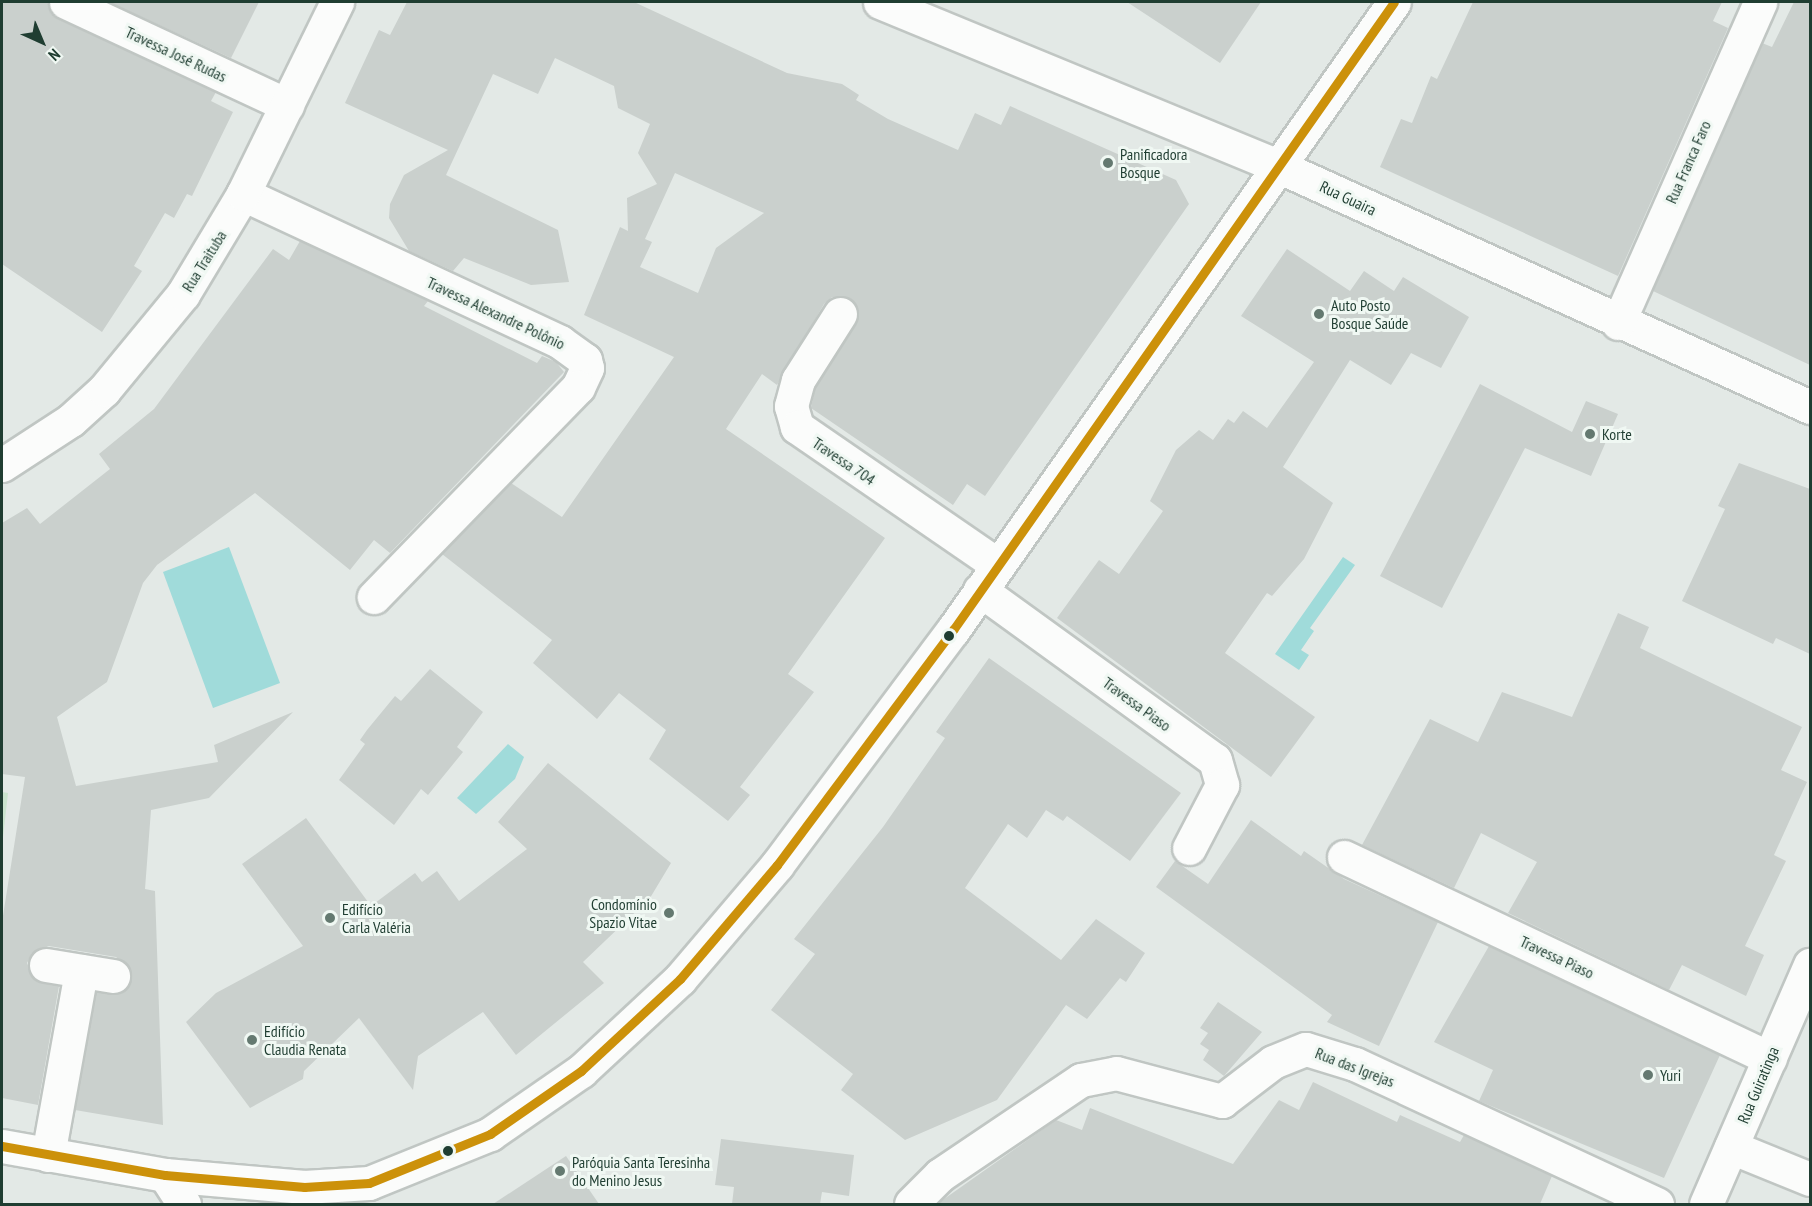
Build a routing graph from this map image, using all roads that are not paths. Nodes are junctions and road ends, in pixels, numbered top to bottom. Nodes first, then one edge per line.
1 (66, 2) edge
2 (337, 2) edge
3 (880, 2) edge
4 (1394, 2) edge
5 (1760, 2) edge
6 (287, 105) junction
7 (1280, 167) junction
8 (243, 194) junction
9 (840, 314) dead end
10 (1618, 323) junction
11 (1810, 407) edge
12 (2, 465) edge
13 (989, 577) junction
14 (374, 597) dead end
15 (1189, 848) dead end
16 (1344, 857) dead end
17 (46, 965) dead end
18 (1810, 965) edge
19 (81, 971) junction
20 (113, 976) dead end
21 (1770, 1058) junction
22 (2, 1146) edge
23 (1731, 1147) junction
24 (48, 1155) junction
25 (165, 1175) junction
26 (1810, 1179) edge
27 (368, 1194) edge
28 (184, 1204) edge
29 (911, 1204) edge
30 (1657, 1204) edge
31 (1706, 1204) edge

1 - 6 street, Travessa José Rudas
2 - 6 street, Rua Traituba
3 - 7 street, Rua Guaira
4 - 7 street
5 - 10 street, Rua Franca Faro
6 - 8 street, Rua Traituba
7 - 10 street, Rua Guaira
7 - 13 street
8 - 12 street, Rua Traituba
8 - 14 street, Travessa Alexandre Polônio
9 - 13 street, Travessa 704
10 - 11 street, Rua Guaira
13 - 15 street, Travessa Piaso
13 - 27 street
16 - 21 street, Travessa Piaso
17 - 19 street
18 - 21 street, Rua Guiratinga
19 - 20 street
19 - 24 street
21 - 23 street, Rua Guiratinga
22 - 24 street
23 - 26 street
23 - 31 street, Rua Guiratinga
24 - 25 street
25 - 27 street
25 - 28 street
29 - 30 street, Rua das Igrejas

